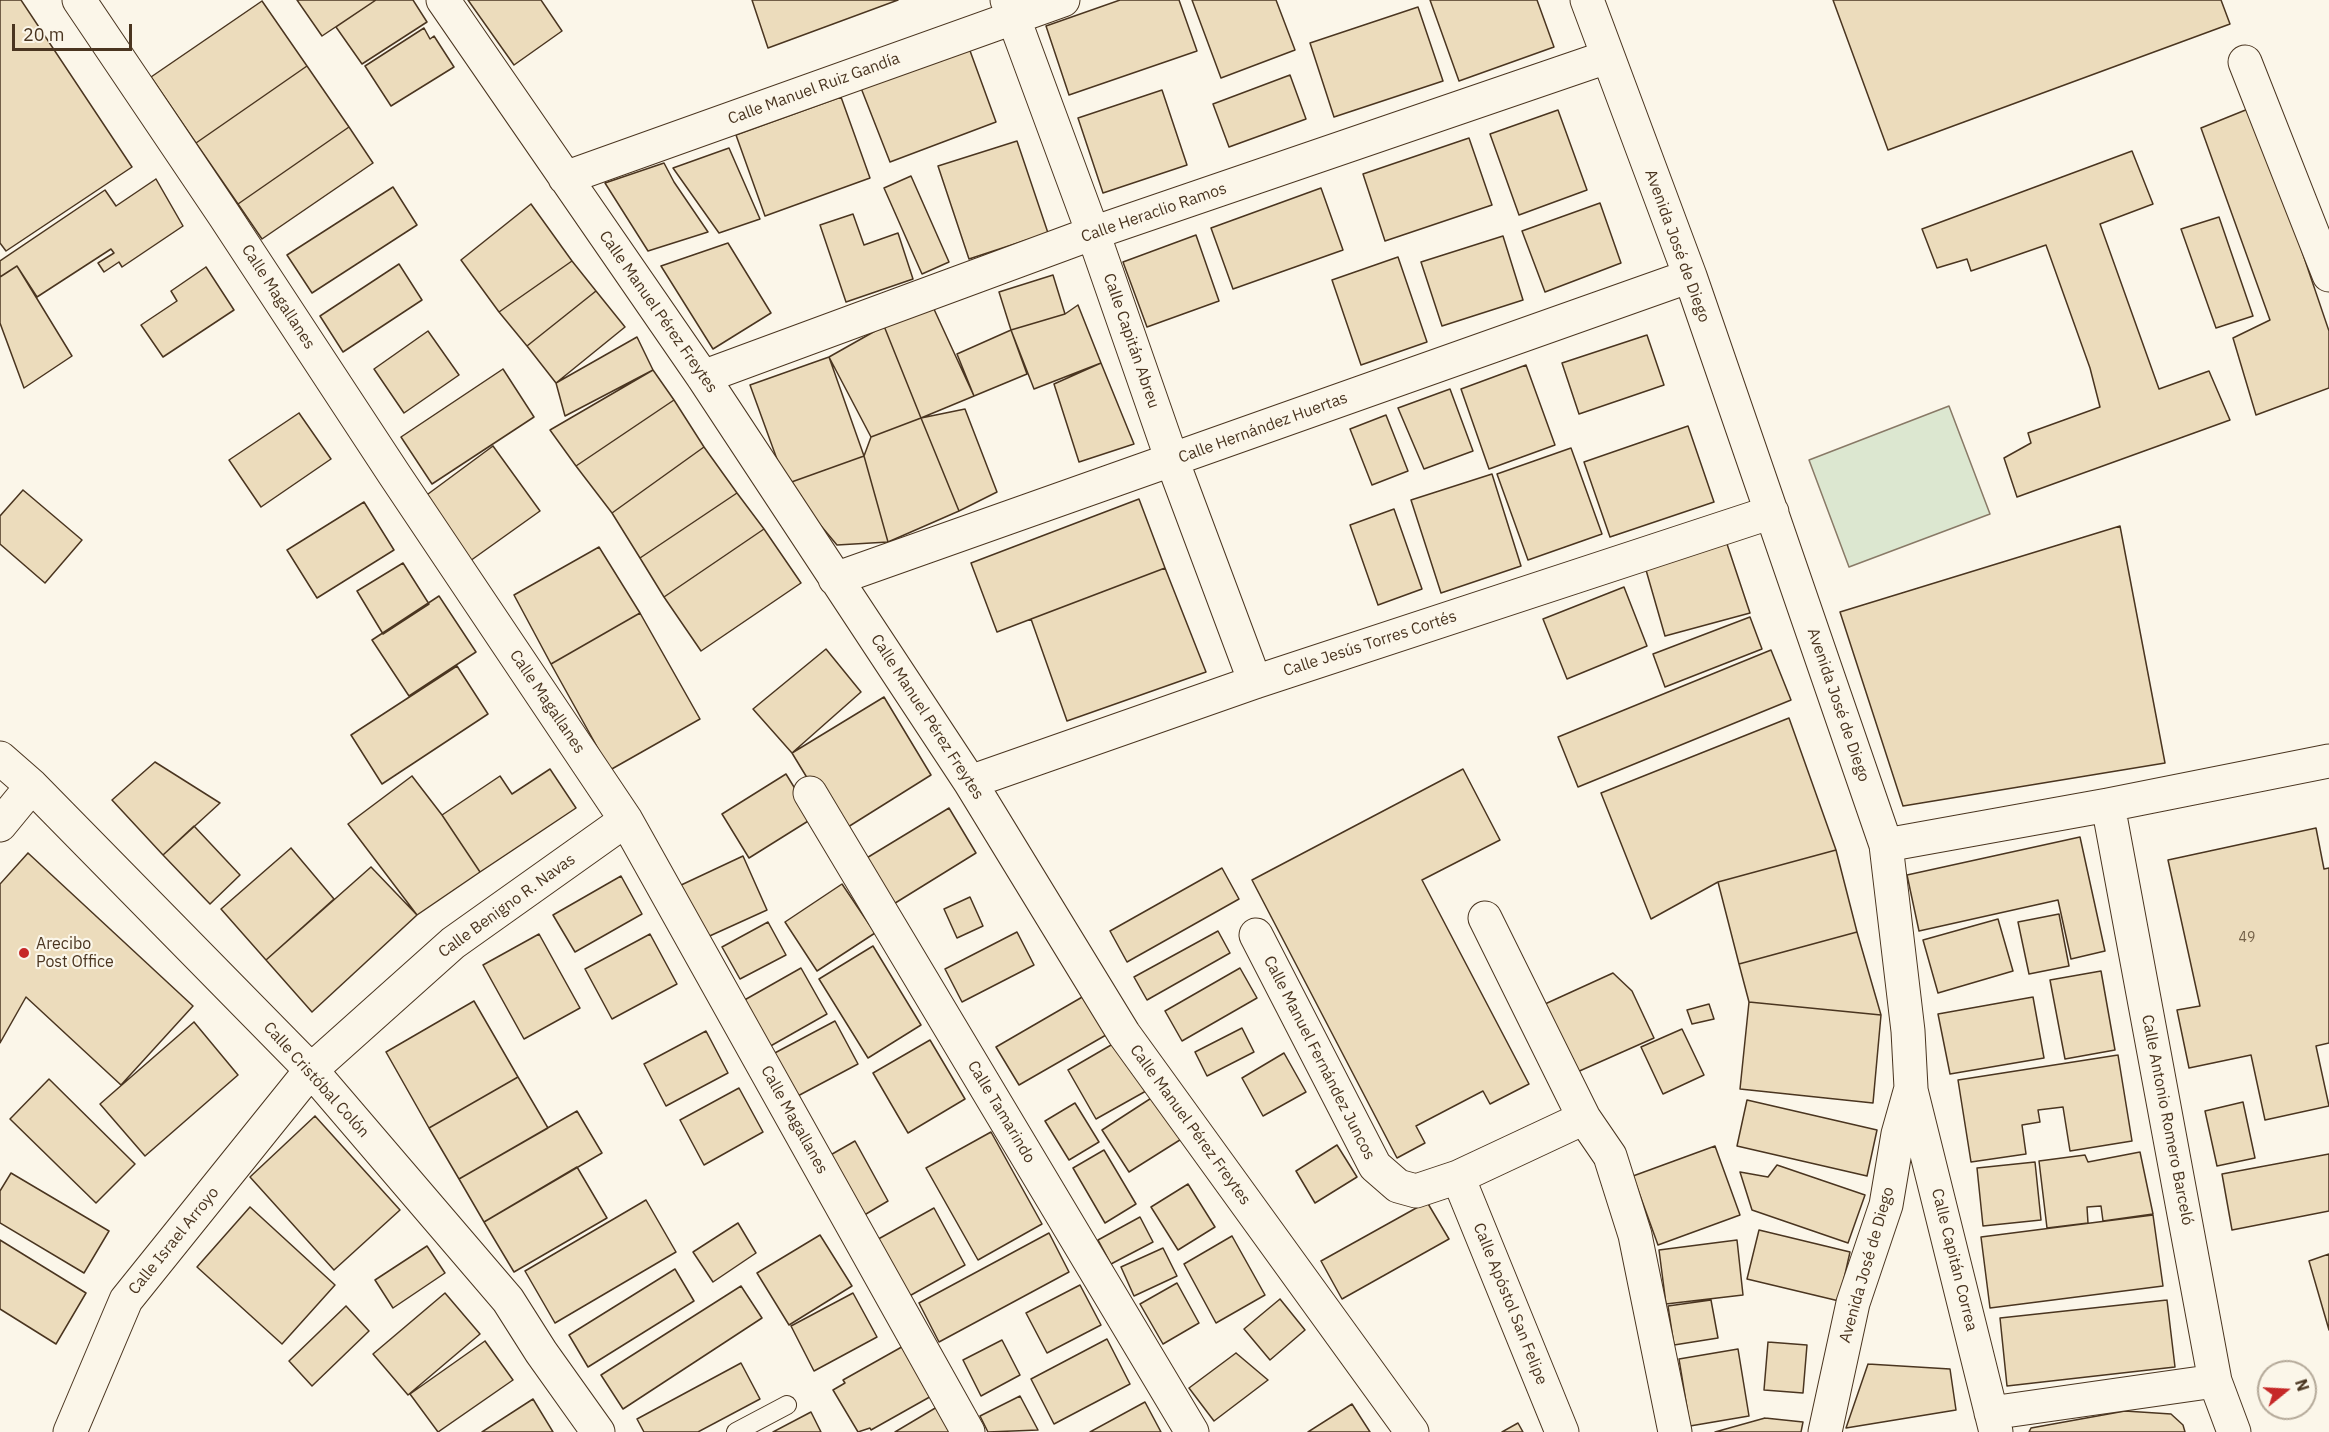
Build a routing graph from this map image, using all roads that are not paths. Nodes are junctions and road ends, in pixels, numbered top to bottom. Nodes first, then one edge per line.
1 (79, 0) edge
2 (443, 0) edge
3 (1063, 0) edge
4 (1587, 0) edge
5 (1010, 9) edge
6 (1607, 57) junction
7 (2245, 62) dead end
8 (565, 178) junction
9 (1093, 233) junction
10 (2329, 275) edge
11 (1690, 276) junction
12 (703, 377) junction
13 (1172, 460) junction
14 (1772, 512) junction
15 (836, 579) junction
16 (1255, 682) junction
17 (0, 758) edge
18 (2329, 761) edge
19 (970, 782) junction
20 (32, 786) junction
21 (810, 793) dead end
22 (2108, 805) junction
23 (626, 820) junction
24 (0, 825) edge
25 (1886, 845) junction
26 (1485, 918) dead end
27 (1256, 935) dead end
28 (310, 1070) junction
29 (1911, 1088) junction
30 (1584, 1118) junction
31 (1458, 1177) junction
32 (2215, 1380) junction
33 (787, 1405) dead end
34 (1994, 1422) edge
35 (70, 1432) edge
36 (598, 1432) edge
37 (736, 1432) edge
38 (968, 1432) edge
39 (1192, 1432) edge
40 (1412, 1432) edge
41 (1562, 1432) edge
42 (1675, 1432) edge
43 (1825, 1432) edge
44 (2234, 1432) edge

1 - 23 street, Calle Magallanes
2 - 8 street, Calle Manuel Pérez Freytes
3 - 5 street, Calle Manuel Ruiz Gandía
4 - 6 street, Avenida José de Diego
5 - 8 street, Calle Manuel Ruiz Gandía
5 - 9 street, Calle Capitán Abreu
6 - 9 street, Calle Heraclio Ramos
6 - 11 street, Avenida José de Diego
7 - 10 street
8 - 12 street, Calle Manuel Pérez Freytes
9 - 12 street, Calle Heraclio Ramos
9 - 13 street, Calle Capitán Abreu
11 - 13 street, Calle Hernández Huertas
11 - 14 street, Avenida José de Diego
12 - 15 street, Calle Manuel Pérez Freytes
13 - 15 street, Calle Hernández Huertas
13 - 16 street, Calle Capitán Abreu
14 - 16 street, Calle Jesús Torres Cortés
14 - 25 street, Avenida José de Diego
15 - 19 street, Calle Manuel Pérez Freytes
16 - 19 street, Calle Jesús Torres Cortés
17 - 20 street, Calle Cristóbal Colón
18 - 22 street
19 - 40 street, Calle Manuel Pérez Freytes
20 - 24 street
20 - 28 street, Calle Cristóbal Colón
21 - 39 street, Calle Tamarindo
22 - 25 street
22 - 32 street, Calle Antonio Romero Barceló
23 - 28 street, Calle Benigno R. Navas
23 - 38 street, Calle Magallanes
25 - 29 street, Avenida José de Diego
26 - 30 street
27 - 31 street, Calle Manuel Fernández Juncos
28 - 35 street, Calle Israel Arroyo
28 - 36 street, Calle Cristóbal Colón
29 - 34 street, Calle Capitán Correa
29 - 43 street, Avenida José de Diego
30 - 31 street, Calle Manuel Fernández Juncos
30 - 42 street
31 - 41 street, Calle Apóstol San Felipe
32 - 34 street
32 - 44 street, Calle Antonio Romero Barceló
33 - 37 lane

